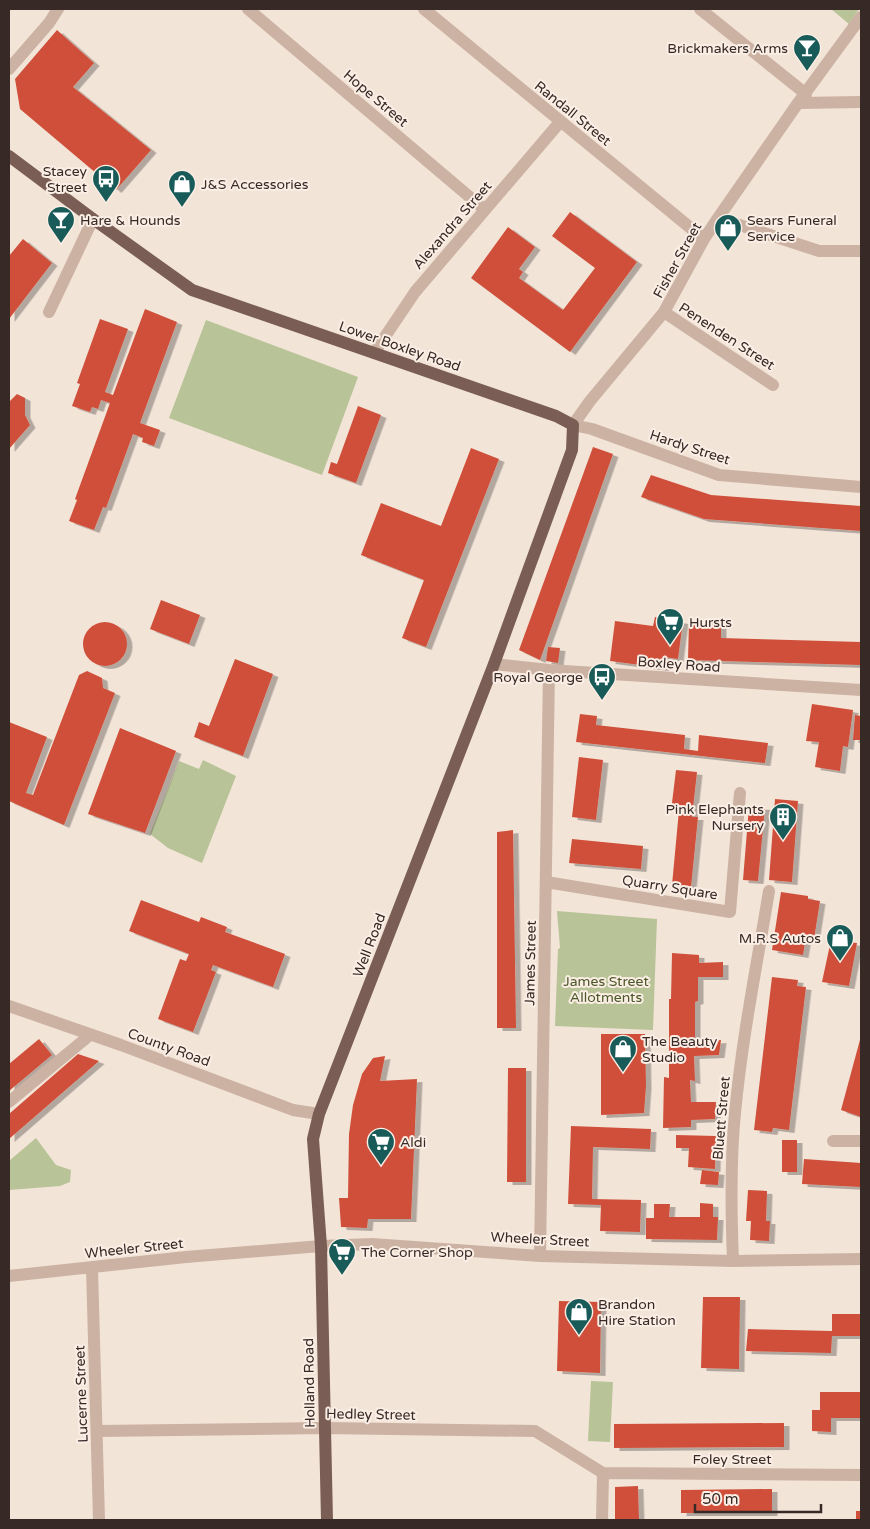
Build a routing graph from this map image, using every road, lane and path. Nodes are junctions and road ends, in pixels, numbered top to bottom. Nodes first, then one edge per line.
1 (58, 9) edge
2 (248, 9) edge
3 (424, 9) edge
4 (700, 9) edge
5 (861, 17) edge
6 (9, 69) edge
7 (802, 98) junction
8 (861, 102) edge
9 (560, 122) junction
10 (9, 156) edge
11 (485, 210) junction
12 (718, 218) junction
13 (94, 219) junction
14 (704, 239) junction
15 (861, 251) edge
16 (49, 312) dead end
17 (664, 312) junction
18 (374, 352) junction
19 (773, 385) dead end
20 (573, 425) junction
21 (861, 487) edge
22 (494, 664) junction
23 (549, 670) junction
24 (861, 690) edge
25 (740, 793) dead end
26 (546, 882) junction
27 (769, 891) dead end
28 (9, 1006) edge
29 (90, 1035) junction
30 (9, 1102) edge
31 (319, 1114) junction
32 (833, 1141) dead end
33 (861, 1141) edge
34 (321, 1246) junction
35 (540, 1256) junction
36 (861, 1259) edge
37 (733, 1261) junction
38 (92, 1268) junction
39 (9, 1276) edge
40 (324, 1428) junction
41 (97, 1431) junction
42 (603, 1473) junction
43 (861, 1475) edge
44 (99, 1520) edge
45 (327, 1520) edge
46 (602, 1520) edge

1 - 6 street
2 - 11 street, Hope Street
3 - 9 street, Randall Street
4 - 7 street
5 - 7 street, Fisher Street
7 - 8 street
7 - 12 street, Fisher Street
9 - 11 street, Alexandra Street
9 - 14 street, Randall Street
10 - 13 main road, Lower Boxley Road
11 - 18 street, Alexandra Street
12 - 14 street, Fisher Street
12 - 15 street
13 - 16 street
13 - 18 main road, Lower Boxley Road
14 - 17 street, Fisher Street
17 - 19 street, Penenden Street
17 - 20 street, Fisher Street
18 - 20 main road, Lower Boxley Road
20 - 21 street, Hardy Street
20 - 22 main road
22 - 23 street, Boxley Road
22 - 31 main road, Well Road
23 - 24 street, Boxley Road
23 - 26 street, James Street
25 - 26 street, Quarry Square
26 - 35 street, James Street
27 - 37 street, Bluett Street
28 - 29 street, County Road
29 - 30 street
29 - 31 street, County Road
31 - 34 main road, Well Road
32 - 33 street
34 - 35 street, Wheeler Street
34 - 38 street, Wheeler Street
34 - 40 main road, Holland Road
35 - 37 street, Wheeler Street
36 - 37 street, Wheeler Street
38 - 39 street, Wheeler Street
38 - 41 street, Lucerne Street
40 - 41 street, Hedley Street
40 - 42 street, Hedley Street
40 - 45 main road, Holland Road
41 - 44 street, Lucerne Street
42 - 43 street, Foley Street
42 - 46 street

